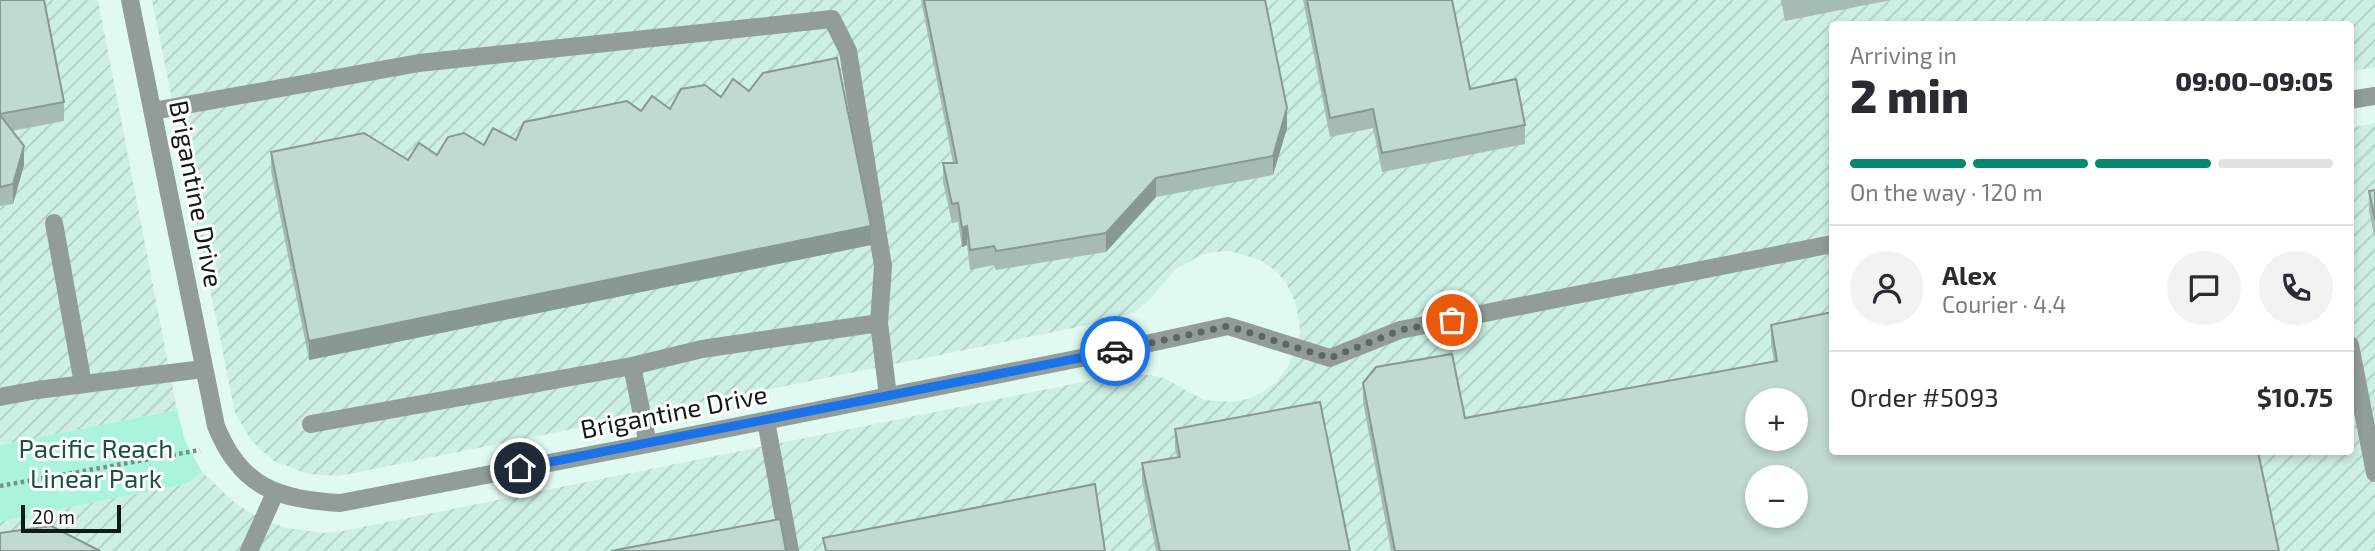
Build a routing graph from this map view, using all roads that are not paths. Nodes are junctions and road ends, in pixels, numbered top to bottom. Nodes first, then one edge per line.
1 (130, 0) edge
2 (2375, 96) edge
3 (2354, 99) edge
4 (153, 111) junction
5 (54, 223) dead end
6 (1829, 245) edge
7 (879, 323) junction
8 (2354, 365) edge
9 (632, 366) junction
10 (203, 369) junction
11 (83, 384) junction
12 (888, 396) junction
13 (0, 397) edge
14 (766, 421) junction
15 (311, 424) dead end
16 (648, 444) junction
17 (2375, 473) edge
18 (275, 492) junction
19 (249, 551) edge
20 (790, 551) edge

1 - 4 street, Brigantine Drive
2 - 3 street
4 - 7 street
4 - 10 street, Brigantine Drive
5 - 11 street
6 - 12 street, Brigantine Drive
7 - 9 street
7 - 12 street
8 - 17 street
9 - 15 street
9 - 16 street
10 - 11 street
10 - 18 street, Brigantine Drive
11 - 13 street
12 - 14 street, Brigantine Drive
14 - 16 street, Brigantine Drive
14 - 20 street
16 - 18 street, Brigantine Drive
18 - 19 street

